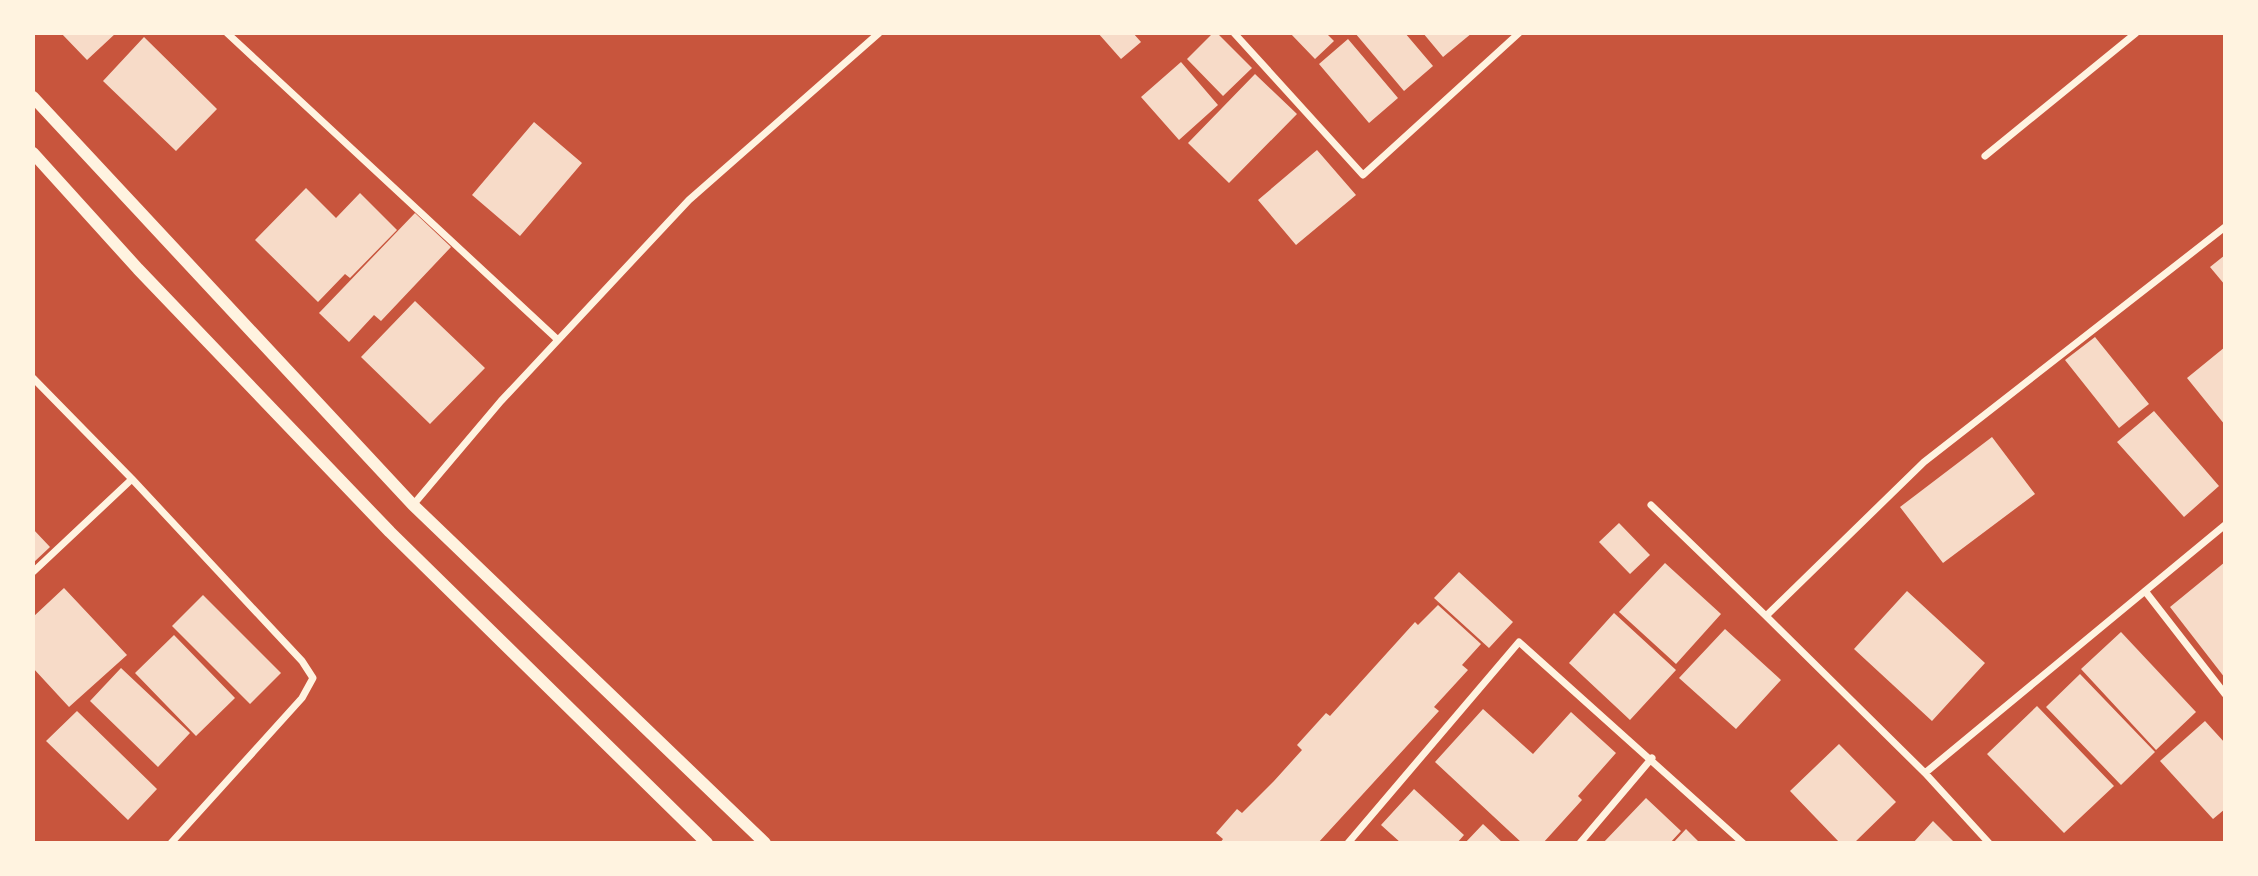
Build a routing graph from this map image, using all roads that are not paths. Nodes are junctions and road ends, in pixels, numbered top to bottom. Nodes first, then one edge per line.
1 (227, 33) edge
2 (879, 33) edge
3 (1234, 33) edge
4 (1519, 33) edge
5 (2136, 33) edge
6 (33, 97) edge
7 (33, 153) edge
8 (1985, 156) dead end
9 (2225, 227) edge
10 (558, 340) junction
11 (33, 378) edge
12 (132, 479) junction
13 (413, 505) junction
14 (1651, 505) dead end
15 (2225, 525) edge
16 (33, 572) edge
17 (2145, 592) junction
18 (1766, 616) junction
19 (2225, 694) edge
20 (1652, 758) junction
21 (1925, 773) junction
22 (171, 843) edge
23 (707, 843) edge
24 (765, 843) edge
25 (1348, 843) edge
26 (1580, 843) edge
27 (1743, 843) edge
28 (1989, 843) edge

1 - 10 street
2 - 10 street
3 - 4 street
5 - 8 street
6 - 13 street
7 - 23 street
9 - 18 street
10 - 13 street
11 - 12 street
12 - 16 street
12 - 22 street
13 - 24 street
14 - 18 street
15 - 17 street
17 - 19 street
17 - 21 street
18 - 21 street
20 - 25 street
20 - 26 street
20 - 27 street
21 - 28 street

